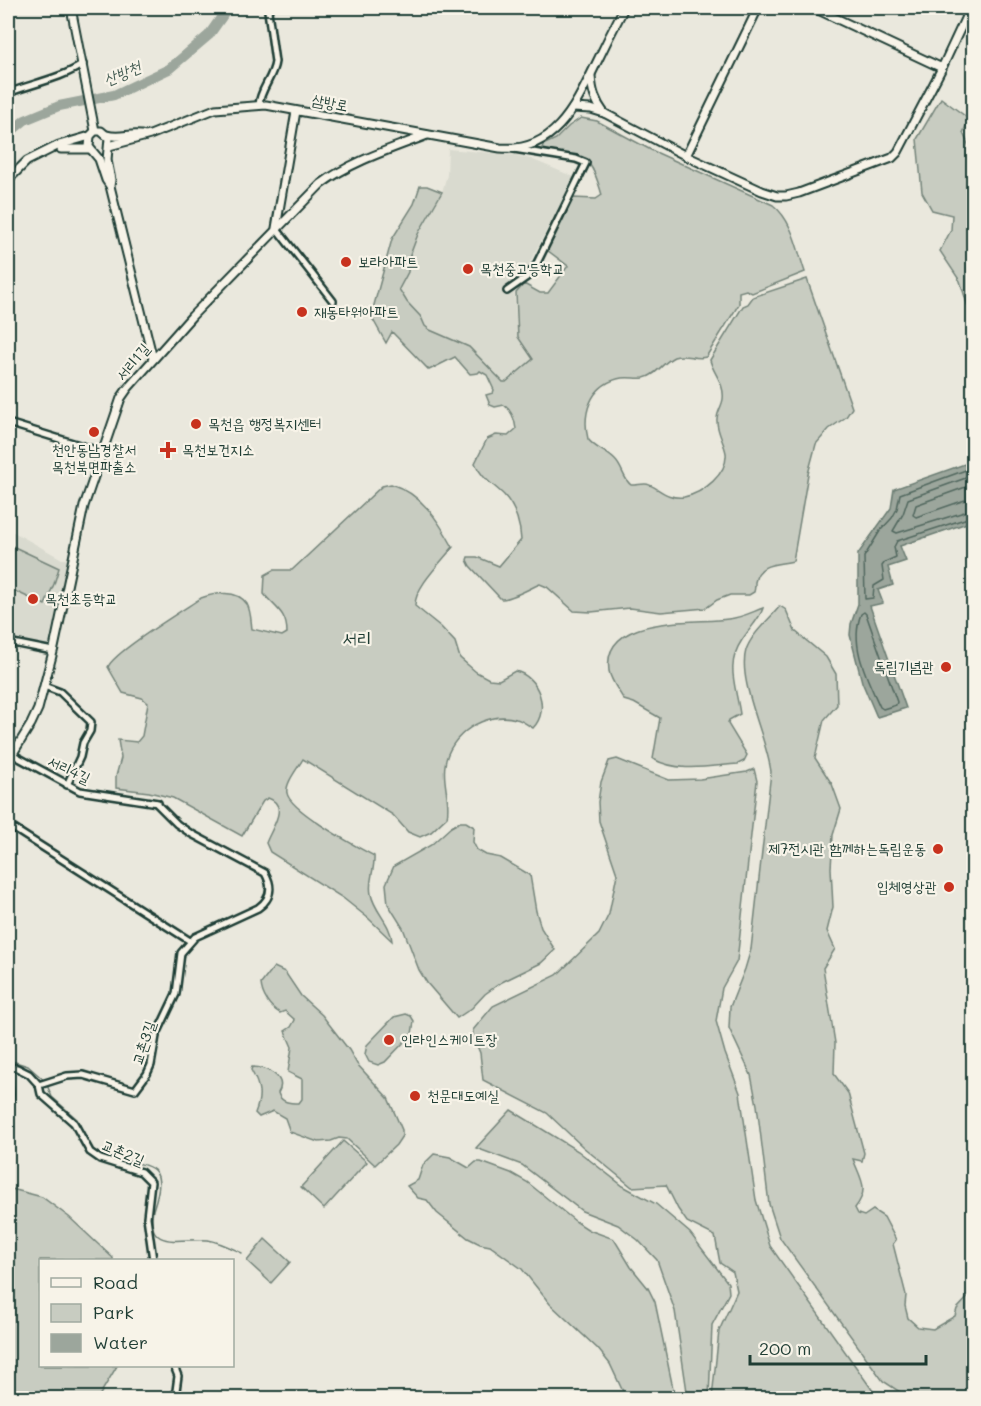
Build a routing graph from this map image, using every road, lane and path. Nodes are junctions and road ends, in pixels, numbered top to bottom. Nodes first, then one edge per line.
1 (71, 8) edge
2 (270, 8) edge
3 (624, 8) edge
4 (758, 8) edge
5 (814, 8) edge
6 (970, 8) edge
7 (84, 67) junction
8 (942, 68) junction
9 (591, 75) junction
10 (8, 93) edge
11 (258, 105) junction
12 (573, 108) junction
13 (296, 111) junction
14 (604, 113) junction
15 (92, 134) junction
16 (107, 135) junction
17 (427, 135) junction
18 (145, 136) junction
19 (108, 148) junction
20 (53, 149) junction
21 (513, 149) junction
22 (92, 150) junction
23 (686, 156) junction
24 (8, 180) edge
25 (110, 186) junction
26 (276, 228) junction
27 (507, 291) dead end
28 (333, 301) dead end
29 (153, 359) junction
30 (8, 423) edge
31 (102, 452) junction
32 (8, 642) edge
33 (53, 651) junction
34 (44, 686) junction
35 (10, 754) edge
36 (67, 785) junction
37 (8, 825) edge
38 (190, 941) junction
39 (8, 1054) edge
40 (9, 1065) junction
41 (40, 1084) junction
42 (8, 1118) edge
43 (153, 1259) edge
44 (175, 1367) edge
45 (175, 1398) edge

1 - 7 street
2 - 11 street
3 - 9 street, 삼방로
4 - 23 street
5 - 8 street
6 - 8 street
7 - 10 street
7 - 15 street
8 - 23 street
9 - 12 street, 삼방로
9 - 14 street
11 - 13 street, 삼방로
11 - 18 street, 삼방로
12 - 14 street
12 - 21 street, 삼방로
13 - 17 street, 삼방로
13 - 26 street
14 - 23 street
15 - 16 street
15 - 20 street
15 - 22 street
16 - 18 street, 삼방로
16 - 19 street
17 - 21 street, 삼방로
17 - 26 street, 서리1길
18 - 19 street, 삼방로
19 - 22 street
19 - 25 street
20 - 22 street
20 - 24 street
21 - 27 street, 삼방로
22 - 25 street
25 - 29 street
26 - 28 street
26 - 29 street, 서리1길
29 - 31 street, 서리1길
30 - 31 street
31 - 33 street, 서리1길
32 - 33 street
33 - 34 street, 서리1길
34 - 35 street, 서리1길
34 - 36 street
35 - 36 street, 서리4길
36 - 38 street, 서리4길
37 - 38 street
38 - 41 street, 교촌3길
39 - 40 street
40 - 41 street, 교촌2길
40 - 42 street
41 - 43 street, 교촌2길
44 - 45 street

